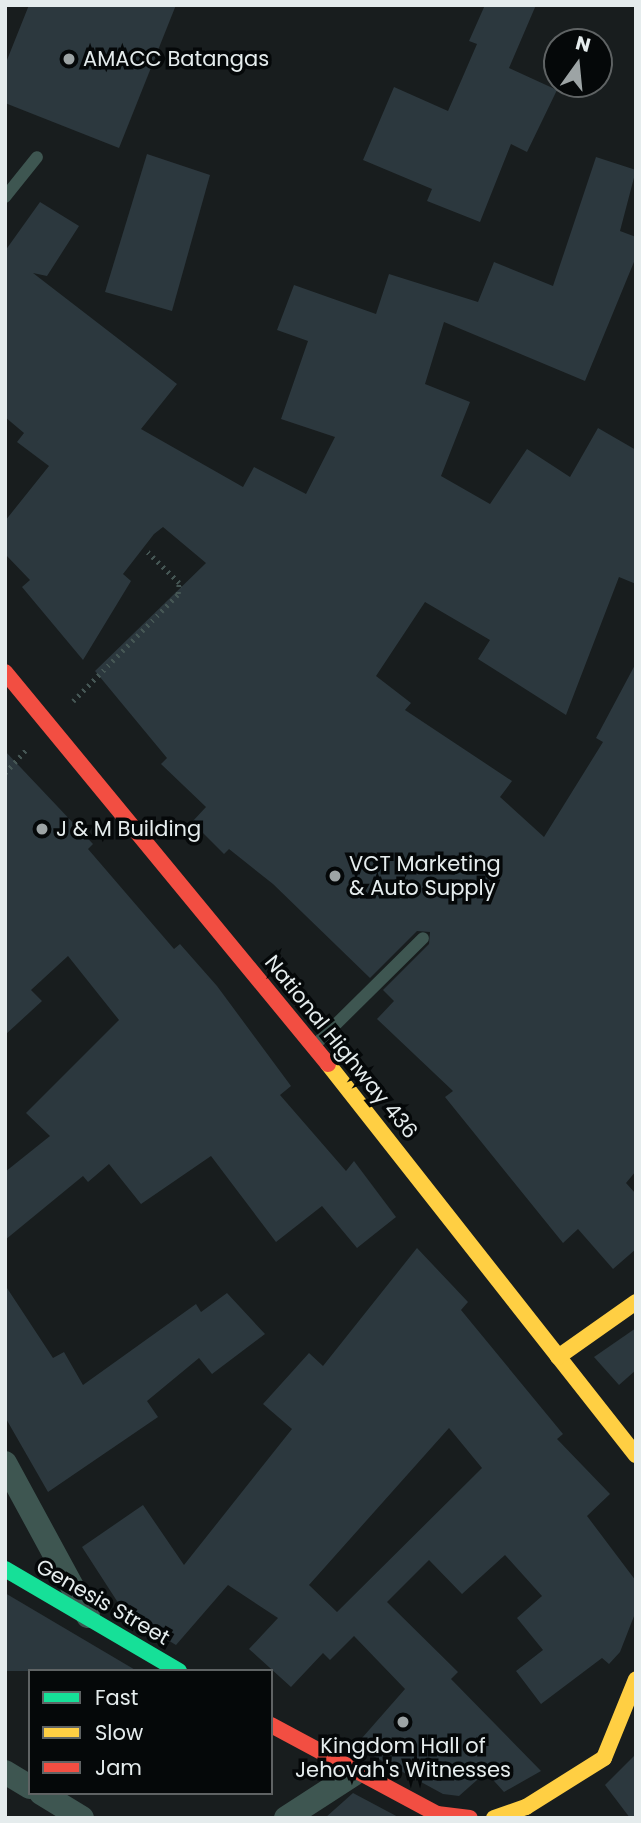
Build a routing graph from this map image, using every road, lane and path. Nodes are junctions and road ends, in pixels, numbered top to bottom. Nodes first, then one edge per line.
1 (37, 157) dead end
2 (5, 197) edge
3 (144, 549) dead end
4 (5, 672) edge
5 (46, 727) junction
6 (423, 938) dead end
7 (314, 1046) junction
8 (636, 1302) edge
9 (558, 1357) junction
10 (636, 1455) edge
11 (5, 1463) edge
12 (5, 1569) edge
13 (90, 1618) junction
14 (176, 1669) edge
15 (636, 1679) edge
16 (273, 1726) edge
17 (5, 1772) edge
18 (354, 1774) junction
19 (28, 1786) edge
20 (44, 1795) edge
21 (82, 1818) edge
22 (286, 1818) edge
23 (470, 1818) edge
24 (494, 1818) edge

1 - 2 lane
3 - 5 path
4 - 5 main road, National Highway 436
5 - 7 main road, National Highway 436
6 - 7 lane
7 - 9 main road, National Highway 436
8 - 9 main road
9 - 10 main road, National Highway 436
11 - 13 street
12 - 13 main road, Genesis Street
13 - 14 main road, Genesis Street
15 - 24 main road
16 - 18 main road
17 - 19 street
18 - 22 street
18 - 23 main road
20 - 21 street

